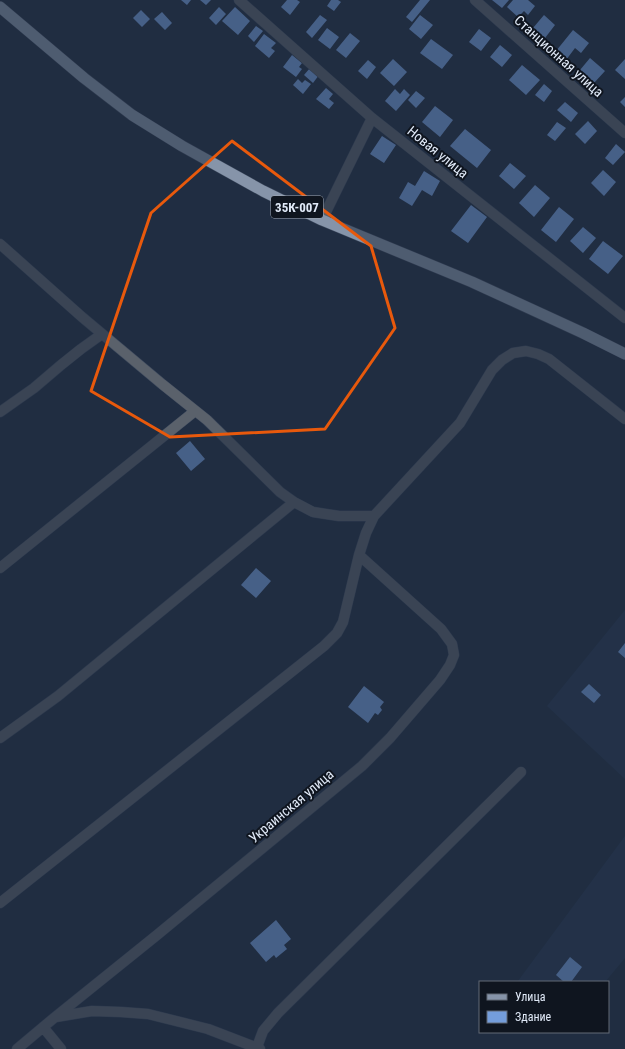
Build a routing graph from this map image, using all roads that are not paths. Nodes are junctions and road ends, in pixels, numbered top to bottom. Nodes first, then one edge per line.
1 (239, 0) edge
2 (475, 0) edge
3 (0, 7) edge
4 (372, 118) junction
5 (625, 133) edge
6 (322, 220) junction
7 (0, 244) edge
8 (625, 318) edge
9 (102, 334) junction
10 (625, 354) edge
11 (195, 411) junction
12 (0, 412) edge
13 (625, 419) edge
14 (294, 502) junction
15 (374, 516) junction
16 (359, 555) junction
17 (0, 568) edge
18 (0, 738) edge
19 (521, 772) dead end
20 (0, 904) edge
21 (54, 1018) junction
22 (43, 1027) junction
23 (258, 1048) edge
24 (17, 1049) edge
25 (61, 1049) edge

1 - 4 street, Новая улица
2 - 5 street, Станционная улица
3 - 6 main road, 35К-007
4 - 6 street
4 - 8 street, Новая улица
6 - 10 main road, 35К-007
7 - 9 street
9 - 11 street
9 - 12 street
11 - 14 street
11 - 17 street
13 - 15 street
14 - 15 street
14 - 18 street
15 - 16 street
16 - 20 street
16 - 21 street, Украинская улица
19 - 23 street
21 - 22 street, Украинская улица
21 - 23 street
22 - 24 street, Украинская улица
22 - 25 street

